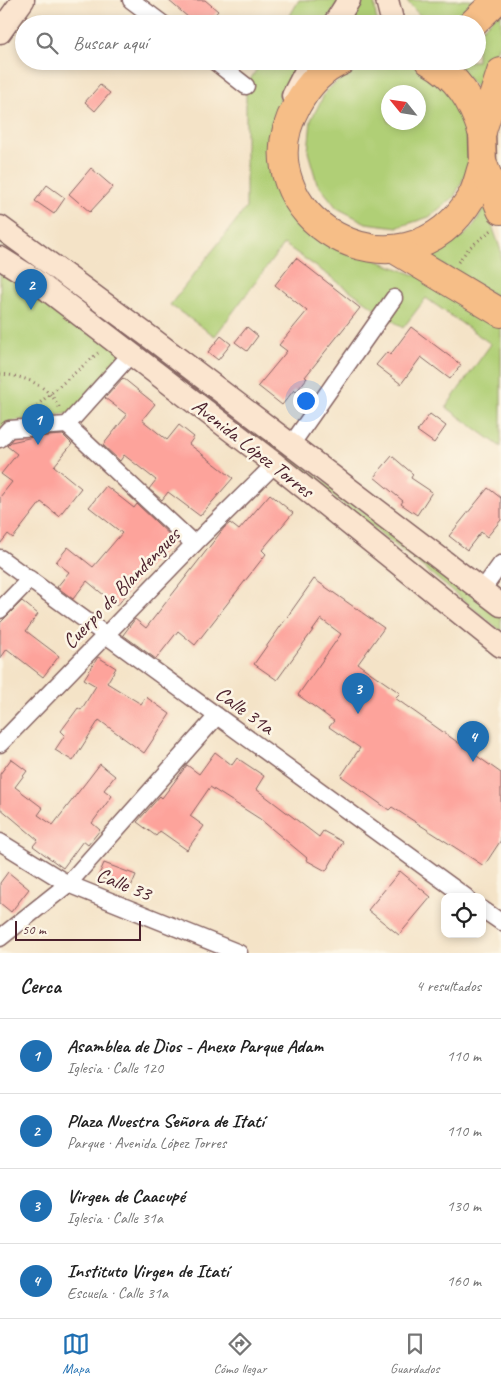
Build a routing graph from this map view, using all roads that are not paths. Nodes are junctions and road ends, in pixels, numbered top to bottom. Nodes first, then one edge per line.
1 (23, 0) edge
2 (132, 0) edge
3 (349, 0) edge
4 (387, 0) edge
5 (497, 0) edge
6 (151, 15) edge
7 (340, 15) edge
8 (391, 15) edge
9 (481, 15) edge
10 (0, 32) edge
11 (226, 70) edge
12 (307, 70) edge
13 (327, 70) edge
14 (443, 70) edge
15 (501, 72) edge
16 (246, 86) dead end
17 (289, 122) junction
18 (482, 131) junction
19 (482, 164) junction
20 (501, 210) edge
21 (0, 227) edge
22 (394, 249) junction
23 (0, 258) edge
24 (394, 298) dead end
25 (501, 313) edge
26 (132, 354) junction
27 (67, 425) junction
28 (5, 434) edge
29 (291, 445) junction
30 (276, 464) junction
31 (194, 544) junction
32 (0, 558) edge
33 (501, 564) edge
34 (30, 579) junction
35 (482, 590) junction
36 (501, 605) edge
37 (0, 610) edge
38 (106, 634) junction
39 (501, 646) edge
40 (217, 716) junction
41 (0, 744) edge
42 (0, 842) edge
43 (68, 884) junction
44 (460, 893) edge
45 (486, 912) edge
46 (501, 922) edge
47 (0, 938) edge
48 (239, 953) edge

1 - 10 main road
2 - 6 street
3 - 7 main road
4 - 8 main road
5 - 9 highway
11 - 16 street
12 - 17 main road
13 - 17 highway
14 - 18 highway
15 - 18 highway
17 - 22 highway
18 - 19 main road
19 - 20 highway
19 - 22 highway
21 - 29 main road, Avenida López Torres
22 - 25 highway
23 - 26 main road, Avenida López Torres
24 - 29 street
26 - 27 street
26 - 30 main road, Avenida López Torres
27 - 28 street
27 - 31 street
29 - 35 main road, Avenida López Torres
30 - 31 street, Cuerpo de Blandengues
30 - 39 main road, Avenida López Torres
31 - 38 street, Cuerpo de Blandengues
32 - 34 street, Calle 31a
33 - 35 street
34 - 37 street
34 - 38 street, Calle 31a
35 - 36 main road, Avenida López Torres
38 - 40 street, Calle 31a
38 - 41 street, Cuerpo de Blandengues
40 - 43 street
40 - 44 street, Calle 31a
42 - 43 street, Calle 33
43 - 47 street
43 - 48 street, Calle 33
45 - 46 street

